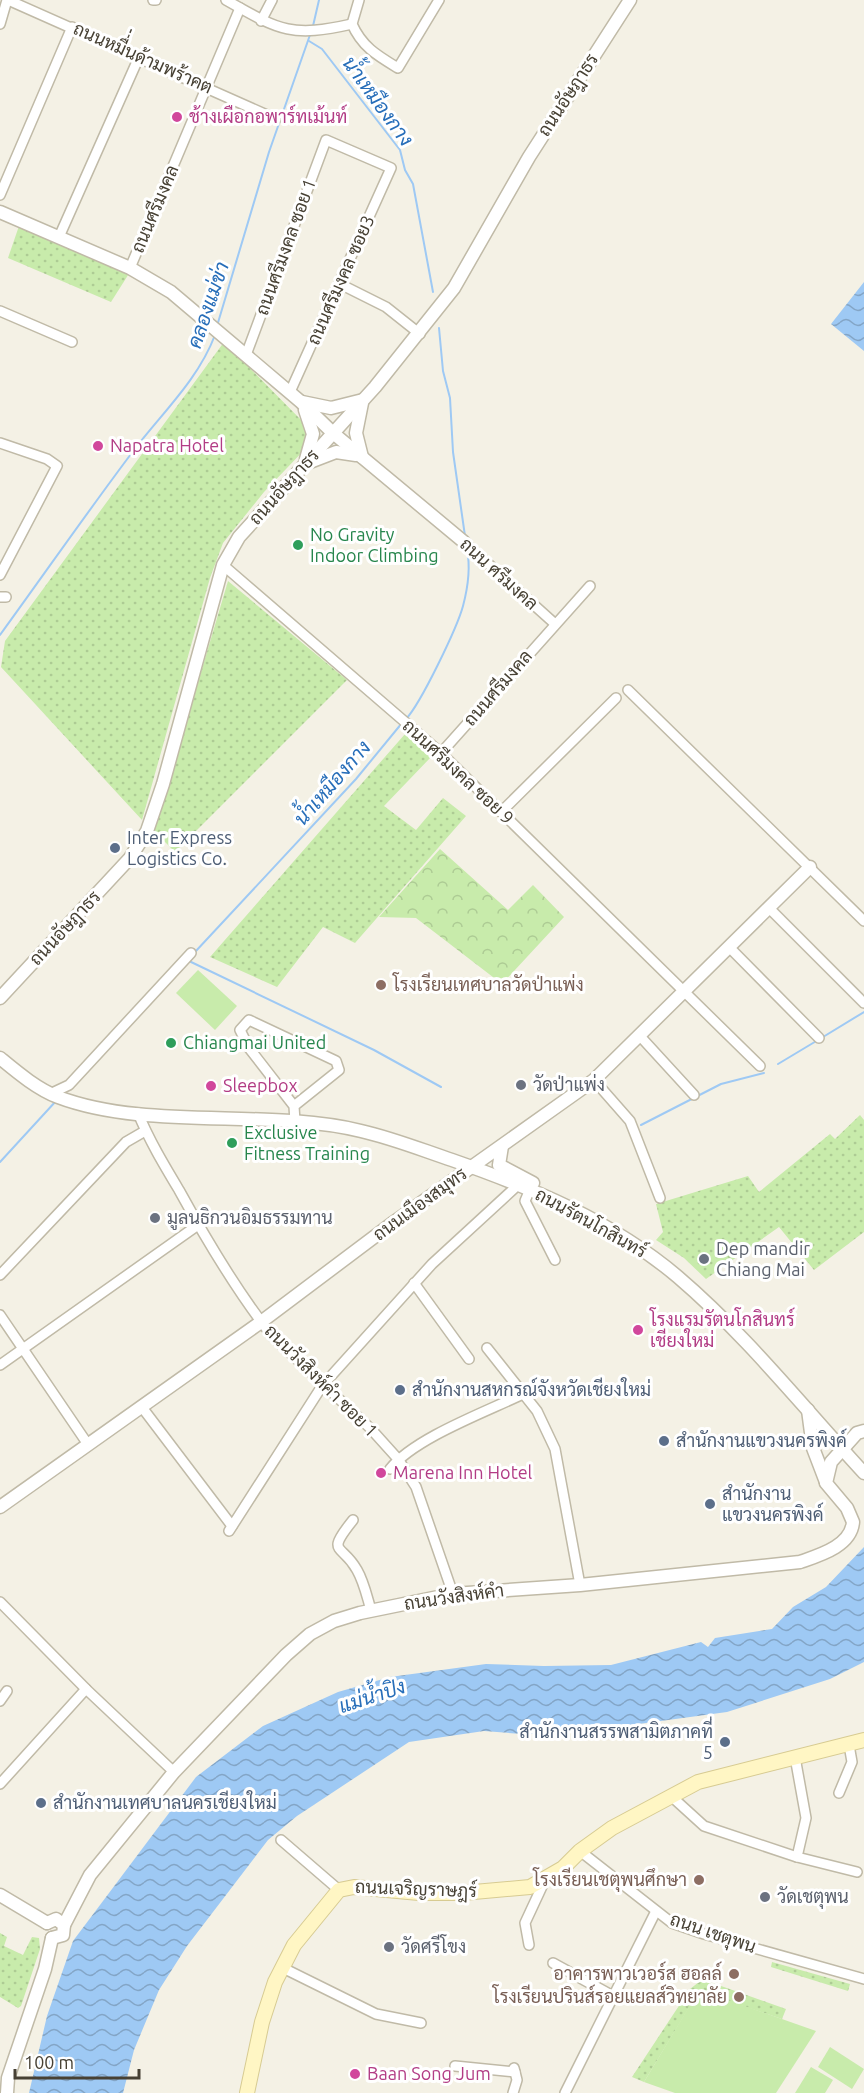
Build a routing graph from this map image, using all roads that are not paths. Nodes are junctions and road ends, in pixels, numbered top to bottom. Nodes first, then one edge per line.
1 (8, 0) edge
2 (226, 0) edge
3 (272, 0) edge
4 (359, 0) edge
5 (439, 0) edge
6 (630, 0) edge
7 (240, 8) junction
8 (261, 21) junction
9 (0, 24) edge
10 (352, 24) junction
11 (72, 27) junction
12 (140, 57) junction
13 (207, 86) junction
14 (276, 119) dead end
15 (391, 168) joint
16 (0, 195) edge
17 (0, 212) edge
18 (59, 237) junction
19 (130, 268) junction
20 (340, 284) junction
21 (0, 311) edge
22 (420, 334) junction
23 (72, 342) dead end
24 (246, 355) junction
25 (290, 392) junction
26 (363, 400) junction
27 (301, 402) junction
28 (333, 433) junction
29 (0, 443) edge
30 (362, 458) junction
31 (304, 465) junction
32 (464, 542) joint
33 (223, 565) junction
34 (0, 575) edge
35 (590, 586) dead end
36 (554, 623) junction
37 (628, 690) dead end
38 (616, 698) dead end
39 (441, 753) junction
40 (501, 812) junction
41 (810, 867) junction
42 (768, 908) junction
43 (864, 921) edge
44 (729, 947) junction
45 (191, 953) dead end
46 (683, 991) junction
47 (0, 998) edge
48 (864, 1004) edge
49 (639, 1035) junction
50 (819, 1038) dead end
51 (0, 1050) edge
52 (0, 1058) edge
53 (760, 1066) dead end
54 (12, 1069) junction
55 (594, 1080) junction
56 (54, 1095) junction
57 (694, 1095) dead end
58 (294, 1106) junction
59 (138, 1113) junction
60 (295, 1122) junction
61 (145, 1131) junction
62 (502, 1146) junction
63 (472, 1167) junction
64 (525, 1186) junction
65 (660, 1198) dead end
66 (558, 1200) junction
67 (198, 1225) junction
68 (555, 1260) dead end
69 (0, 1275) edge
70 (414, 1283) junction
71 (0, 1315) edge
72 (261, 1322) junction
73 (487, 1348) dead end
74 (23, 1349) junction
75 (469, 1359) dead end
76 (0, 1365) edge
77 (322, 1386) junction
78 (525, 1393) junction
79 (141, 1406) junction
80 (808, 1410) junction
81 (864, 1431) edge
82 (87, 1443) junction
83 (842, 1449) junction
84 (398, 1459) junction
85 (390, 1469) dead end
86 (864, 1473) edge
87 (826, 1483) junction
88 (0, 1506) edge
89 (353, 1520) dead end
90 (580, 1585) junction
91 (453, 1594) junction
92 (0, 1602) edge
93 (371, 1611) junction
94 (86, 1689) junction
95 (7, 1691) dead end
96 (0, 1701) edge
97 (864, 1740) edge
98 (849, 1744) junction
99 (795, 1757) junction
100 (174, 1772) junction
101 (0, 1784) edge
102 (839, 1793) dead end
103 (671, 1796) junction
104 (281, 1839) dead end
105 (580, 1851) junction
106 (797, 1857) junction
107 (857, 1872) dead end
108 (545, 1880) junction
109 (339, 1890) junction
110 (0, 1895) edge
111 (656, 1911) junction
112 (47, 1923) junction
113 (64, 1925) junction
114 (52, 1938) junction
115 (529, 1945) dead end
116 (553, 1963) dead end
117 (281, 1967) junction
118 (864, 1979) edge
119 (613, 1996) junction
120 (421, 2023) dead end
121 (455, 2066) dead end
122 (7, 2093) edge
123 (248, 2093) edge
124 (513, 2093) edge
125 (565, 2093) edge

1 - 9 street
1 - 11 street, ถนนหมื่่นด้ามพร้าคต
2 - 7 street
3 - 8 street
4 - 10 street
5 - 10 street
6 - 22 street, ถนนอัษฎาธร
7 - 8 street
7 - 13 street, ถนนศรีมงคล
8 - 10 street
11 - 12 street, ถนนหมื่่นด้ามพร้าคต
11 - 16 street
12 - 13 street, ถนนหมื่่นด้ามพร้าคต
12 - 18 street
13 - 14 street, ถนนหมื่่นด้ามพร้าคต
13 - 19 street, ถนนศรีมงคล
15 - 20 street, ถนนศรีมงคล ซอย3
15 - 24 street, ถนนศรีมงคล ซอย 1
17 - 18 street
18 - 19 street
19 - 24 street, ถนนศรีมงคล
20 - 22 street
20 - 25 street, ถนนศรีมงคล ซอย3
21 - 23 street
22 - 26 street, ถนนอัษฎาธร
24 - 25 street, ถนนศรีมงคล
25 - 27 street, ถนนศรีมงคล
26 - 27 street
26 - 28 street, ถนนอัษฎาธร
26 - 30 street
27 - 28 street, ถนนศรีมงคล
27 - 31 street
28 - 30 street, ถนน ศรีมงคล
28 - 31 street, ถนนอัษฎาธร
29 - 34 street
30 - 31 street
30 - 32 street, ถนน ศรีมงคล
31 - 33 street, ถนนอัษฎาธร
32 - 36 street, ถนน ศรีมงคล
33 - 39 street, ถนนศรีมงคล ซอย 9
33 - 47 street, ถนนอัษฎาธร
35 - 36 street, ถนนศรีมงคล
36 - 39 street, ถนนศรีมงคล
37 - 41 street
38 - 40 street
39 - 40 street, ถนนศรีมงคล ซอย 9
40 - 46 street, ถนนศรีมงคล ซอย 9
41 - 42 street, ถนนเมืองสมุทร
41 - 43 street
42 - 44 street, ถนนเมืองสมุทร
42 - 48 street
44 - 46 street, ถนนเมืองสมุทร
44 - 50 street
45 - 56 street
46 - 49 street, ถนนเมืองสมุทร
46 - 53 street, ถนนศรีมงคล ซอย 9
49 - 55 street, ถนนเมืองสมุทร
49 - 57 street
51 - 54 street
52 - 54 street, ถนนรัตนโกสินทร์
54 - 56 street, ถนนรัตนโกสินทร์
55 - 62 street, ถนนเมืองสมุทร
55 - 65 street
56 - 59 street, ถนนรัตนโกสินทร์
58 - 58 street
58 - 60 street
59 - 60 street, ถนนรัตนโกสินทร์
59 - 61 street, ถนนวังสิงห์คำ ซอย 1
60 - 63 street, ถนนรัตนโกสินทร์
61 - 67 street, ถนนวังสิงห์คำ ซอย 1
61 - 69 street
62 - 63 street, ถนนเมืองสมุทร
62 - 66 street
63 - 64 street, ถนนรัตนโกสินทร์
63 - 72 street, ถนนเมืองสมุทร
64 - 66 street, ถนนรัตนโกสินทร์
64 - 68 street
64 - 70 street
66 - 80 street, ถนนรัตนโกสินทร์
67 - 72 street, ถนนวังสิงห์คำ ซอย 1
67 - 74 street
70 - 75 street
70 - 77 street
71 - 74 street
72 - 77 street, ถนนวังสิงห์คำ ซอย 1
72 - 79 street, ถนนเมืองสมุทร
73 - 78 street
74 - 76 street
74 - 82 street
77 - 79 street
77 - 84 street, ถนนวังสิงห์คำ ซอย 1
78 - 84 street
78 - 90 street
79 - 82 street, ถนนเมืองสมุทร
80 - 83 street, ถนนรัตนโกสินทร์
80 - 87 street
81 - 83 street
82 - 88 street, ถนนเมืองสมุทร
83 - 86 street, ถนนรัตนโกสินทร์
83 - 87 street
84 - 85 street
84 - 91 street, ถนนวังสิงห์คำ ซอย 1
87 - 90 street, ถนนวังสิงห์คำ
89 - 93 street
90 - 91 street, ถนนวังสิงห์คำ
91 - 93 street, ถนนวังสิงห์คำ
92 - 94 street
93 - 100 street, ถนนวังสิงห์คำ
94 - 100 street
94 - 101 street
95 - 96 street
97 - 98 main road, ถนนเจริญราษฎร์
98 - 99 main road, ถนนเจริญราษฎร์
98 - 102 street
99 - 103 main road, ถนนเจริญราษฎร์
99 - 106 street
100 - 113 street, ถนนวังสิงห์คำ
103 - 105 main road, ถนนเจริญราษฎร์
103 - 106 street
104 - 109 street
105 - 108 main road, ถนนเจริญราษฎร์
105 - 111 street, ถนน เชตุพน
106 - 107 street
108 - 109 main road, ถนนเจริญราษฎร์
108 - 115 street
109 - 117 main road, ถนนเจริญราษฎร์
110 - 112 street
111 - 118 street, ถนน เชตุพน
111 - 119 street
112 - 113 street
112 - 114 street
113 - 114 street
114 - 122 street
116 - 119 street
117 - 120 street
117 - 123 main road, ถนนเจริญราษฎร์
119 - 125 street
121 - 124 street

